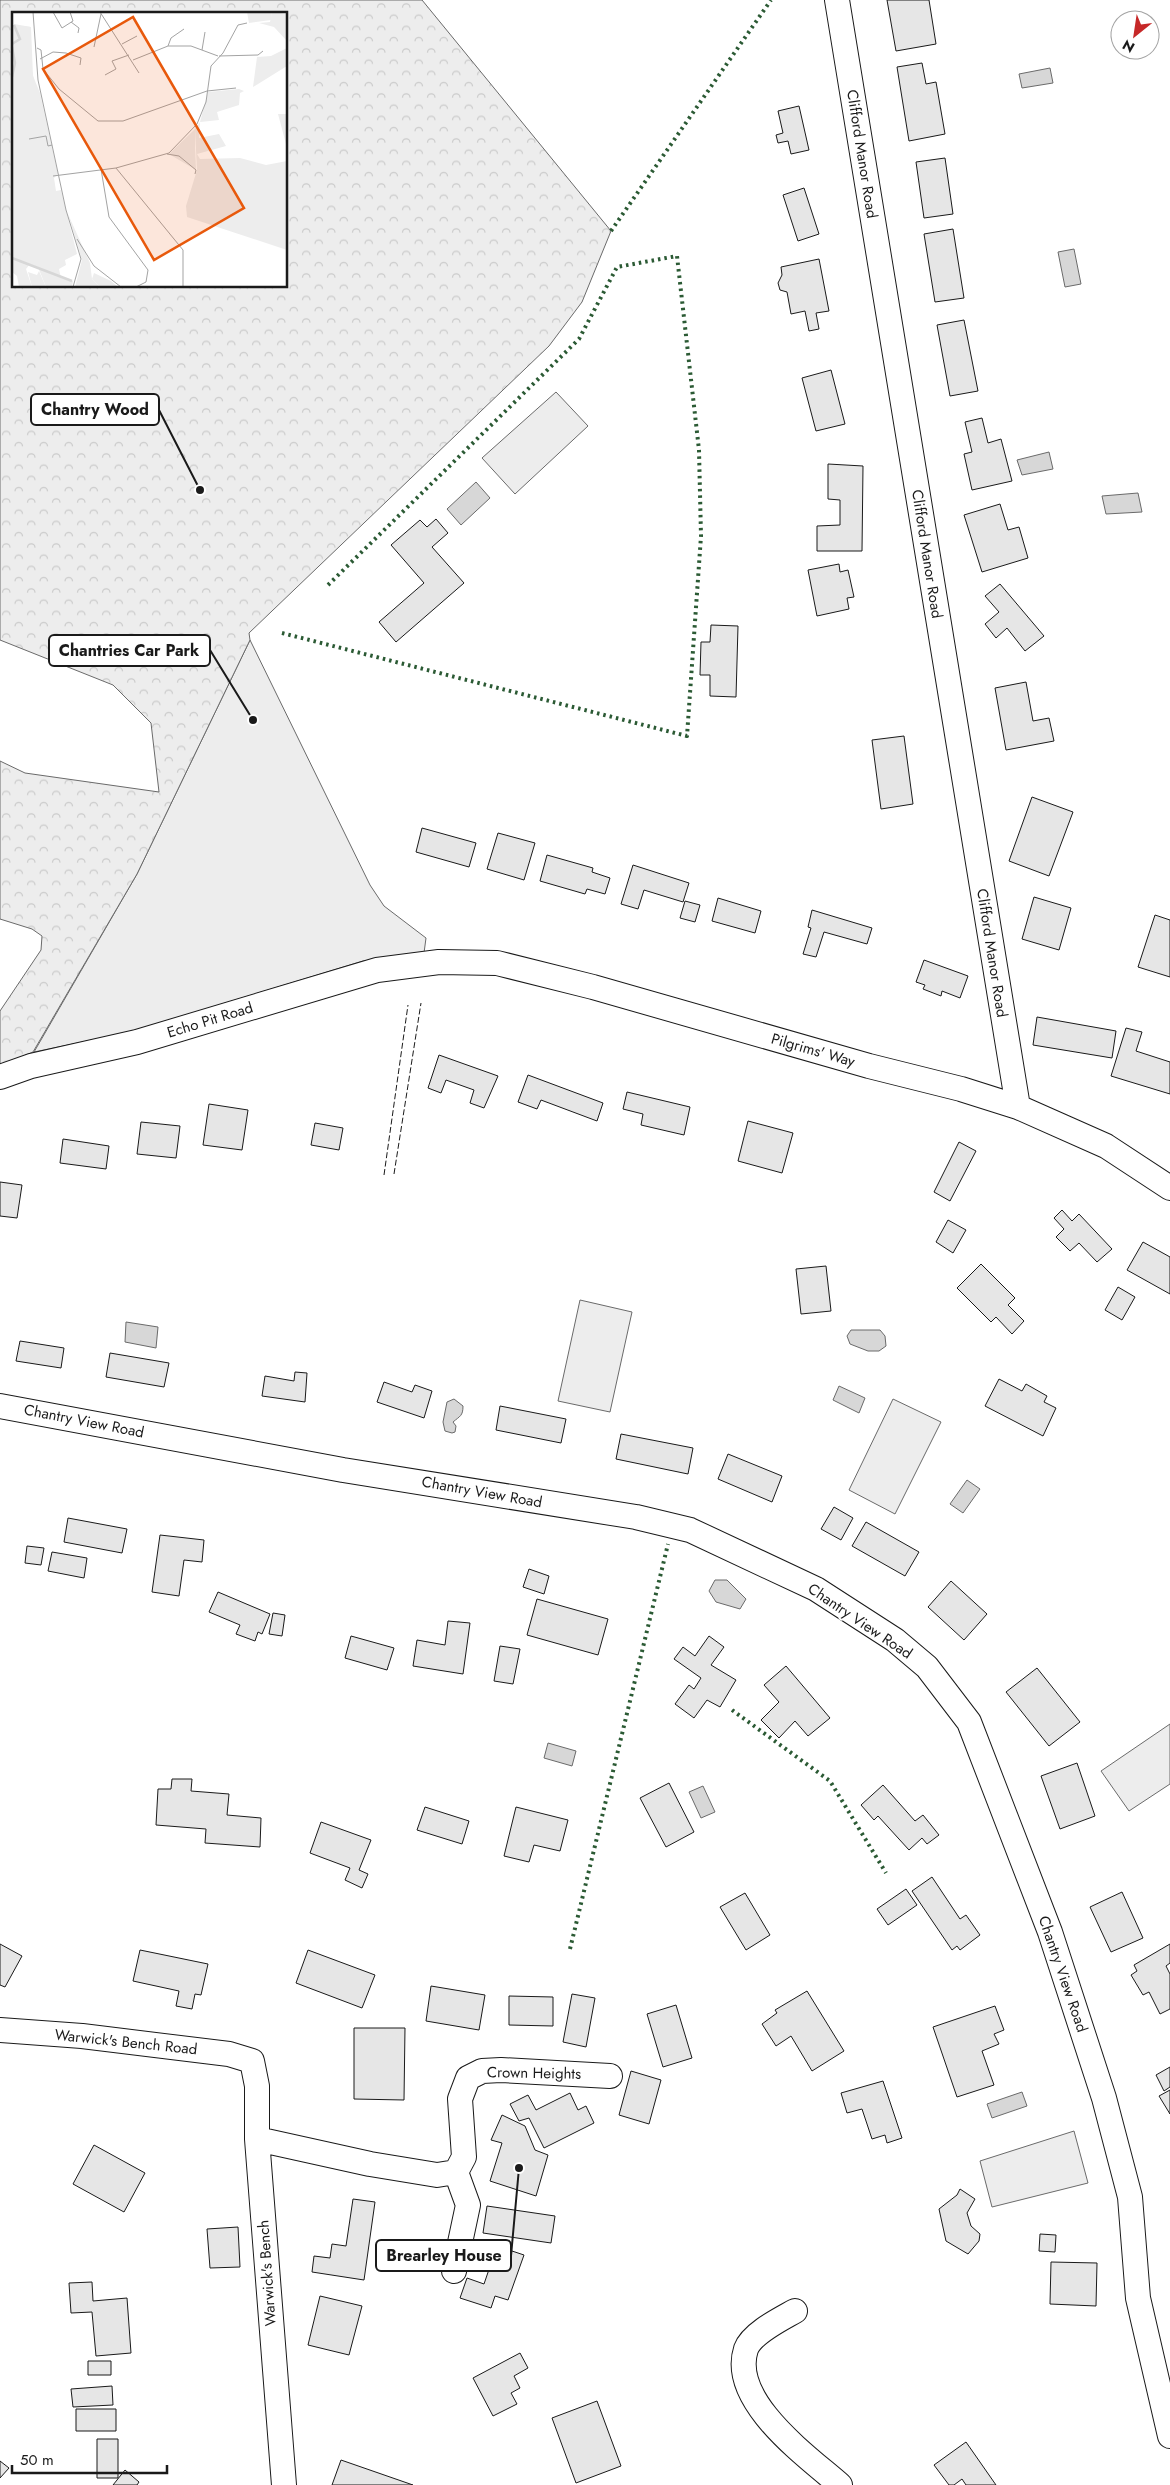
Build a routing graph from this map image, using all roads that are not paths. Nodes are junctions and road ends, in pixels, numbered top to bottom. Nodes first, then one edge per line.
1 (837, 0) edge
2 (430, 963) joint
3 (0, 1077) edge
4 (1018, 1107) junction
5 (1170, 1188) edge
6 (0, 1406) edge
7 (0, 2030) edge
8 (252, 2061) joint
9 (610, 2076) dead end
10 (257, 2139) junction
11 (456, 2172) junction
12 (454, 2272) dead end
13 (794, 2311) dead end
14 (1170, 2436) edge
15 (284, 2485) edge
16 (840, 2485) edge

1 - 4 street, Clifford Manor Road
2 - 3 street, Echo Pit Road
2 - 4 street, Pilgrims' Way
4 - 5 street, Pilgrims' Way
6 - 14 street, Chantry View Road
7 - 8 street, Warwick's Bench Road
8 - 10 street, Warwick's Bench
9 - 11 street, Crown Heights
10 - 11 street
10 - 15 street, Warwick's Bench
11 - 12 street
13 - 16 street

